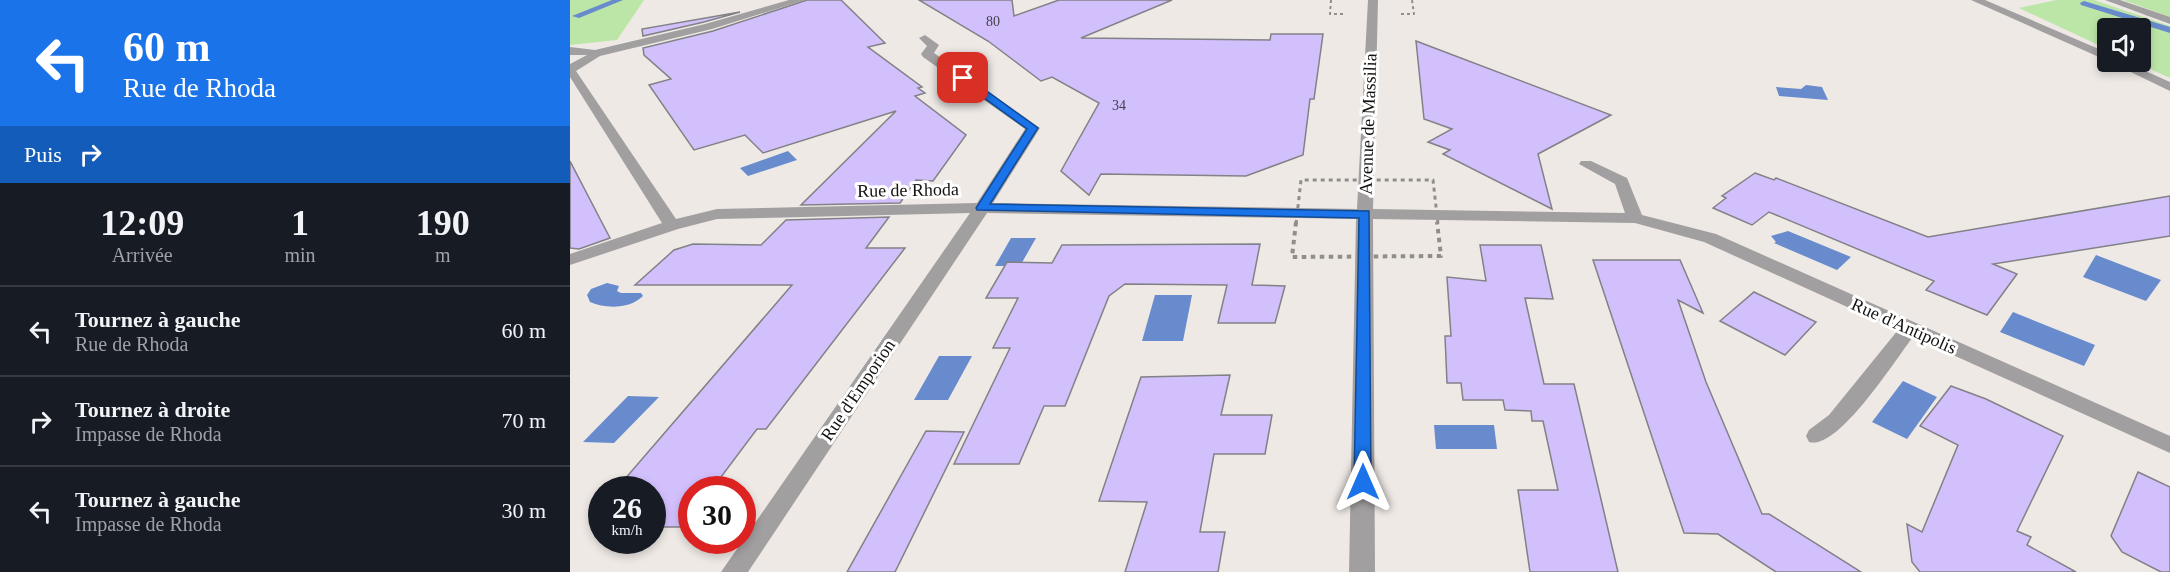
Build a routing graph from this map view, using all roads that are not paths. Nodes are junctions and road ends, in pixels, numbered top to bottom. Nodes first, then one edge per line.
1 (800, 0) edge
2 (1372, 0) edge
3 (1976, 0) edge
4 (2110, 0) edge
5 (2170, 21) edge
6 (926, 38) dead end
7 (570, 51) edge
8 (2097, 53) edge
9 (593, 54) junction
10 (570, 71) edge
11 (2138, 72) edge
12 (2170, 87) edge
13 (1586, 164) dead end
14 (982, 208) junction
15 (1365, 214) junction
16 (1635, 218) junction
17 (672, 225) junction
18 (570, 261) edge
19 (1909, 329) junction
20 (1817, 436) dead end
21 (2170, 445) edge
22 (734, 572) edge
23 (1362, 572) edge

1 - 9 street
2 - 15 street, Avenue de Massilia
3 - 8 street
4 - 5 street
6 - 14 street, Rue d'Emporion
7 - 9 street
9 - 10 street
10 - 17 street
11 - 12 street
13 - 16 street
14 - 15 street, Rue de Rhoda
14 - 17 street, Rue de Rhoda
14 - 22 street, Rue d'Emporion
15 - 16 street, Rue d'Antipolis
15 - 23 street, Avenue de Massilia
16 - 19 street, Rue d'Antipolis
17 - 18 street, Rue de Rhoda
19 - 20 street
19 - 21 street, Rue d'Antipolis

